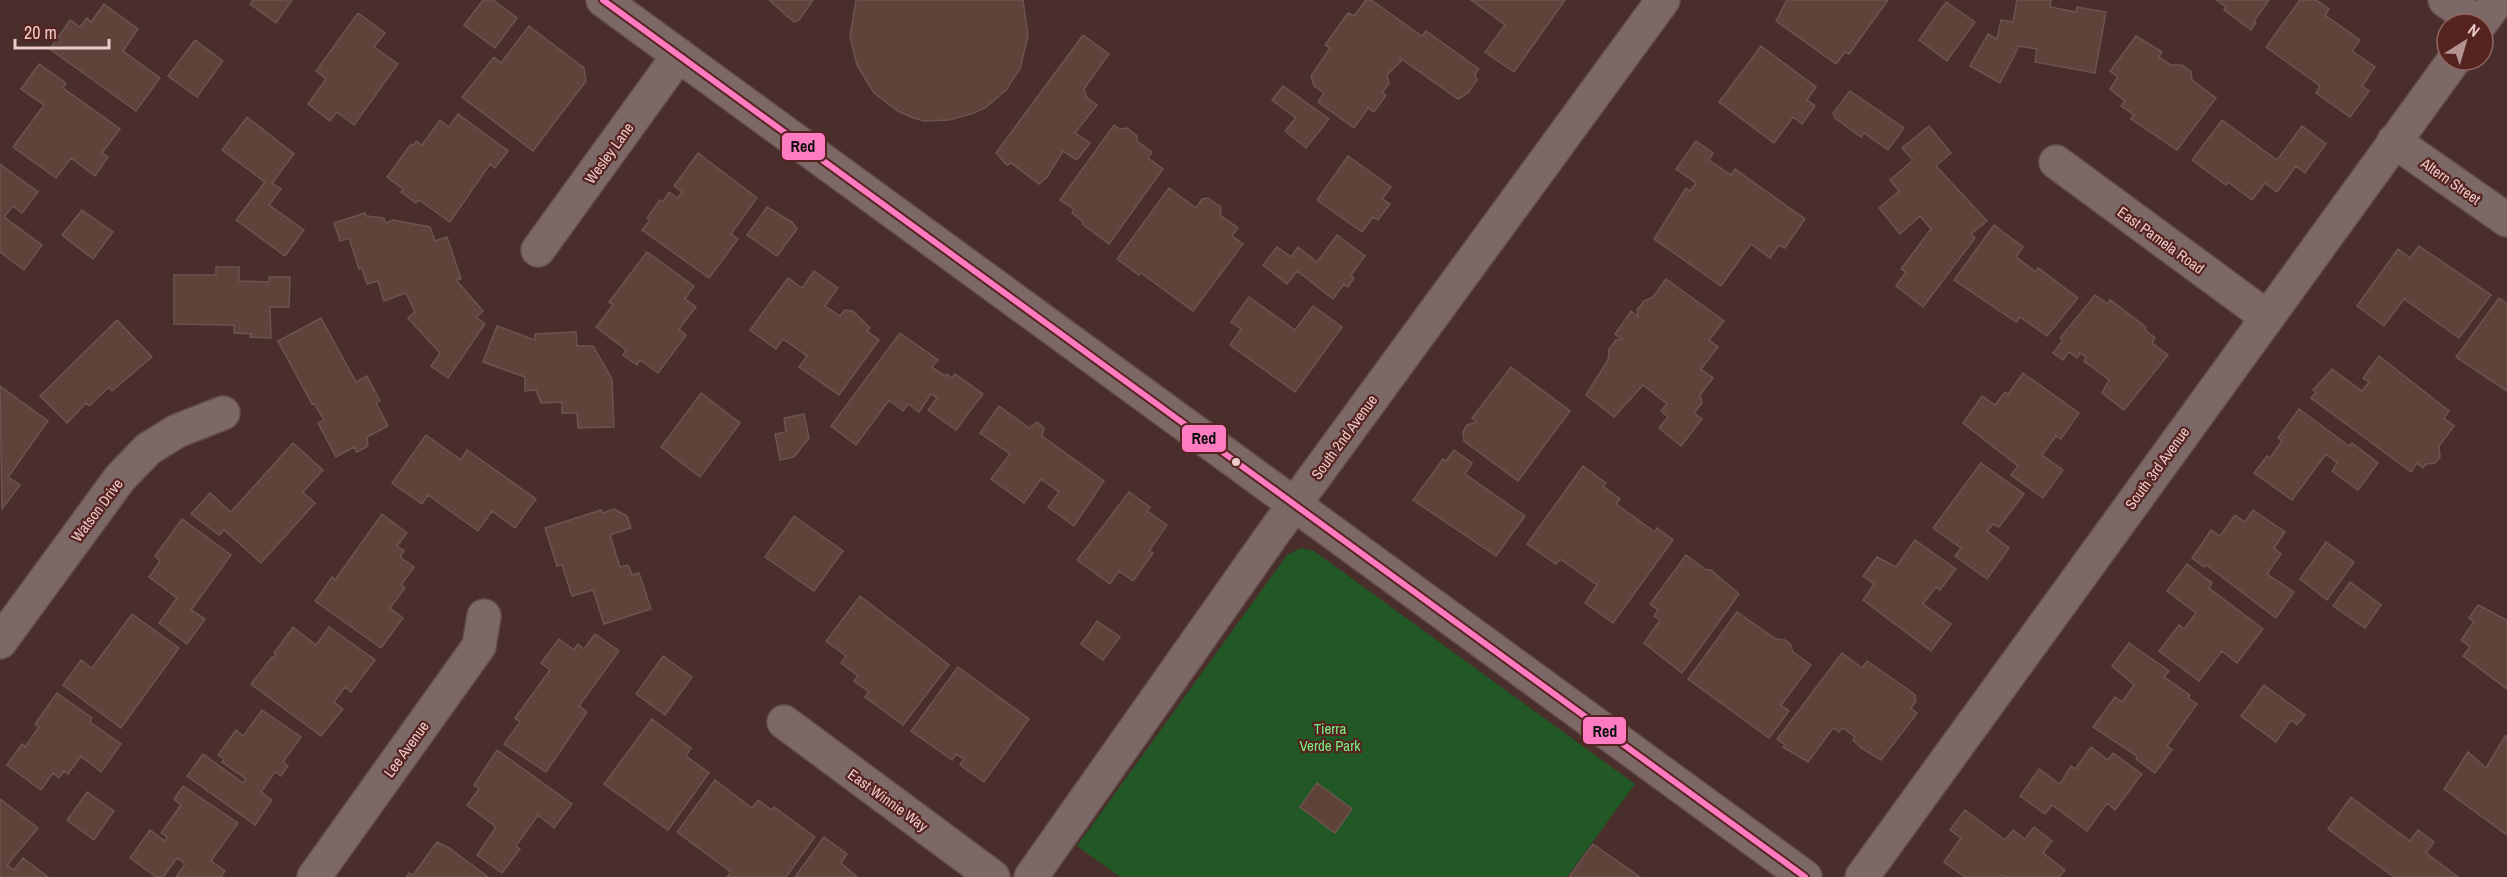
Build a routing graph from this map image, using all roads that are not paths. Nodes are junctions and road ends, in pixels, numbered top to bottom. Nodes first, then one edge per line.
1 (603, 0) edge
2 (1663, 0) edge
3 (2445, 0) edge
4 (2462, 12) edge
5 (679, 55) junction
6 (2445, 72) edge
7 (2394, 141) junction
8 (2056, 162) dead end
9 (2507, 220) edge
10 (538, 250) dead end
11 (2267, 317) junction
12 (223, 413) dead end
13 (1296, 503) junction
14 (484, 616) dead end
15 (0, 642) edge
16 (784, 722) dead end
17 (314, 877) edge
18 (993, 877) edge
19 (1031, 877) edge
20 (1805, 877) edge
21 (1862, 877) edge

1 - 5 street
2 - 13 street, South 2nd Avenue
3 - 4 street
5 - 10 street, Wesley Lane
5 - 13 street
6 - 7 street, South 3rd Avenue
7 - 9 street, Altern Street
7 - 11 street, South 3rd Avenue
8 - 11 street, East Pamela Road
11 - 21 street, South 3rd Avenue
12 - 15 street, Watson Drive
13 - 19 street, South 2nd Avenue
13 - 20 street
14 - 17 street, Lee Avenue
16 - 18 street, East Winnie Way

